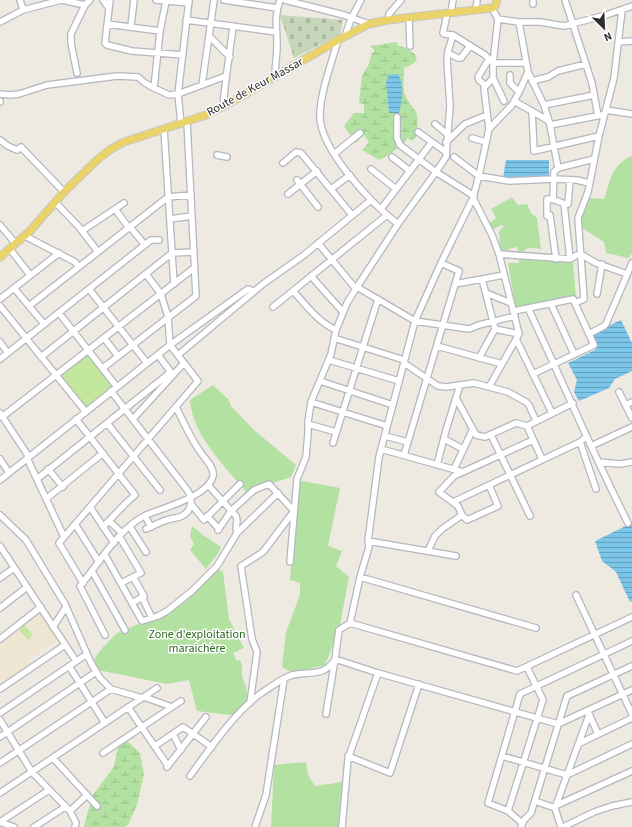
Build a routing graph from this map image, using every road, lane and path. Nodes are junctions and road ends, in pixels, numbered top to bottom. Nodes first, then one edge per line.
1 (20, 0) edge
2 (62, 0) edge
3 (90, 0) edge
4 (103, 0) edge
5 (110, 0) edge
6 (134, 0) edge
7 (156, 0) edge
8 (214, 0) edge
9 (224, 0) edge
10 (280, 0) edge
11 (285, 0) edge
12 (361, 0) edge
13 (453, 0) edge
14 (477, 0) edge
15 (498, 0) edge
16 (565, 0) edge
17 (166, 1) junction
18 (236, 1) edge
19 (398, 1) edge
20 (189, 2) edge
21 (84, 5) junction
22 (632, 6) edge
23 (109, 8) junction
24 (277, 8) junction
25 (492, 8) junction
26 (23, 10) junction
27 (476, 10) junction
28 (622, 10) junction
29 (449, 13) junction
30 (409, 18) junction
31 (351, 19) junction
32 (498, 19) junction
33 (186, 20) junction
34 (388, 20) junction
35 (0, 22) edge
36 (519, 22) junction
37 (210, 23) junction
38 (107, 24) junction
39 (369, 24) junction
40 (573, 24) junction
41 (131, 26) junction
42 (233, 26) junction
43 (160, 31) junction
44 (276, 32) junction
45 (453, 35) junction
46 (209, 36) junction
47 (345, 36) junction
48 (338, 40) junction
49 (632, 41) edge
50 (619, 42) junction
51 (410, 46) dead end
52 (470, 46) junction
53 (158, 53) junction
54 (448, 53) junction
55 (183, 55) junction
56 (230, 57) junction
57 (491, 61) junction
58 (525, 63) junction
59 (586, 64) junction
60 (528, 72) junction
61 (77, 73) dead end
62 (226, 76) junction
63 (510, 76) dead end
64 (275, 77) junction
65 (493, 78) junction
66 (532, 81) junction
67 (202, 85) junction
68 (486, 86) junction
69 (154, 88) junction
70 (519, 92) junction
71 (0, 94) edge
72 (178, 94) junction
73 (594, 95) junction
74 (504, 101) dead end
75 (514, 101) junction
76 (544, 105) junction
77 (223, 107) junction
78 (532, 111) junction
79 (603, 114) junction
80 (632, 114) edge
81 (487, 115) junction
82 (397, 117) dead end
83 (184, 123) junction
84 (550, 123) junction
85 (434, 124) dead end
86 (164, 129) junction
87 (489, 129) junction
88 (418, 132) dead end
89 (360, 134) dead end
90 (447, 134) junction
91 (599, 136) junction
92 (472, 138) dead end
93 (0, 140) edge
94 (432, 142) junction
95 (446, 142) junction
96 (486, 142) junction
97 (554, 147) junction
98 (446, 152) junction
99 (334, 154) junction
100 (217, 156) dead end
101 (392, 157) dead end
102 (454, 157) dead end
103 (227, 158) dead end
104 (594, 159) junction
105 (419, 160) junction
106 (283, 162) dead end
107 (558, 168) junction
108 (371, 169) dead end
109 (317, 171) junction
110 (410, 171) junction
111 (436, 172) junction
112 (350, 175) junction
113 (479, 176) junction
114 (554, 179) junction
115 (570, 180) junction
116 (298, 182) junction
117 (589, 183) junction
118 (331, 189) junction
119 (396, 189) junction
120 (64, 192) junction
121 (288, 194) dead end
122 (191, 195) junction
123 (168, 197) junction
124 (473, 197) junction
125 (553, 199) junction
126 (371, 200) junction
127 (54, 202) junction
128 (124, 203) dead end
129 (564, 204) junction
130 (318, 207) dead end
131 (115, 209) junction
132 (381, 209) junction
133 (352, 215) junction
134 (387, 215) junction
135 (192, 216) junction
136 (170, 218) junction
137 (398, 224) junction
138 (0, 225) edge
139 (130, 227) junction
140 (82, 231) junction
141 (25, 236) junction
142 (159, 240) dead end
143 (318, 243) junction
144 (16, 244) junction
145 (145, 245) junction
146 (10, 249) junction
147 (98, 252) junction
148 (194, 252) junction
149 (58, 253) junction
150 (172, 253) junction
151 (499, 254) junction
152 (582, 255) junction
153 (0, 257) edge
154 (556, 258) junction
155 (570, 259) junction
156 (332, 260) junction
157 (441, 263) junction
158 (602, 264) junction
159 (632, 264) edge
160 (79, 267) junction
161 (194, 268) junction
162 (146, 274) junction
163 (628, 274) junction
164 (30, 275) junction
165 (504, 275) junction
166 (311, 276) junction
167 (482, 279) junction
168 (174, 284) junction
169 (455, 284) junction
170 (14, 288) junction
171 (356, 288) junction
172 (89, 289) junction
173 (254, 291) junction
174 (293, 291) junction
175 (486, 293) junction
176 (161, 294) junction
177 (597, 294) dead end
178 (0, 299) edge
179 (378, 299) junction
180 (511, 303) junction
181 (575, 303) junction
182 (551, 304) junction
183 (0, 306) edge
184 (29, 306) junction
185 (274, 307) dead end
186 (103, 308) junction
187 (528, 308) junction
188 (343, 312) junction
189 (59, 313) junction
190 (514, 314) junction
191 (168, 317) junction
192 (415, 321) junction
193 (494, 322) junction
194 (44, 324) junction
195 (443, 325) junction
196 (118, 327) junction
197 (336, 330) junction
198 (495, 330) junction
199 (73, 331) junction
200 (589, 334) junction
201 (518, 336) junction
202 (26, 338) junction
203 (104, 338) junction
204 (334, 338) junction
205 (0, 342) edge
206 (133, 345) junction
207 (170, 345) junction
208 (437, 346) junction
209 (363, 347) junction
210 (88, 350) junction
211 (8, 353) junction
212 (574, 354) junction
213 (158, 355) junction
214 (178, 355) junction
215 (118, 356) junction
216 (41, 357) junction
217 (479, 358) junction
218 (0, 359) edge
219 (329, 360) junction
220 (404, 362) junction
221 (147, 363) junction
222 (184, 363) junction
223 (502, 364) junction
224 (554, 364) junction
225 (102, 368) junction
226 (356, 368) junction
227 (172, 374) junction
228 (533, 374) junction
229 (56, 375) junction
230 (427, 378) junction
231 (320, 381) junction
232 (399, 381) junction
233 (460, 385) junction
234 (117, 387) junction
235 (489, 387) junction
236 (349, 390) junction
237 (111, 391) junction
238 (619, 392) dead end
239 (456, 398) junction
240 (311, 402) junction
241 (632, 402) edge
242 (573, 403) junction
243 (393, 405) junction
244 (626, 405) junction
245 (176, 407) junction
246 (125, 409) junction
247 (86, 412) junction
248 (342, 412) junction
249 (552, 413) junction
250 (1, 415) edge
251 (632, 418) edge
252 (76, 419) junction
253 (133, 419) junction
254 (536, 421) junction
255 (107, 423) junction
256 (308, 424) junction
257 (387, 426) junction
258 (527, 426) junction
259 (632, 427) edge
260 (473, 429) junction
261 (336, 432) junction
262 (491, 435) junction
263 (385, 436) junction
264 (90, 437) junction
265 (586, 437) junction
266 (148, 439) junction
267 (444, 440) junction
268 (533, 440) junction
269 (408, 442) junction
270 (580, 442) junction
271 (333, 443) dead end
272 (591, 446) junction
273 (381, 449) junction
274 (463, 449) junction
275 (103, 454) junction
276 (404, 455) junction
277 (500, 455) junction
278 (28, 457) junction
279 (133, 457) junction
280 (0, 458) edge
281 (542, 460) junction
282 (599, 462) junction
283 (632, 462) edge
284 (438, 465) junction
285 (454, 469) junction
286 (48, 470) junction
287 (463, 472) junction
288 (9, 473) junction
289 (119, 474) junction
290 (510, 475) junction
291 (37, 479) junction
292 (0, 480) edge
293 (240, 484) dead end
294 (208, 485) junction
295 (489, 485) junction
296 (62, 487) junction
297 (596, 489) dead end
298 (160, 490) dead end
299 (278, 493) junction
300 (192, 497) junction
301 (46, 499) junction
302 (222, 502) junction
303 (453, 502) junction
304 (191, 504) junction
305 (90, 506) junction
306 (231, 511) junction
307 (294, 511) junction
308 (0, 515) edge
309 (462, 515) junction
310 (145, 516) junction
311 (207, 516) junction
312 (530, 516) dead end
313 (109, 521) junction
314 (628, 523) dead end
315 (75, 524) junction
316 (104, 527) junction
317 (130, 527) junction
318 (238, 534) junction
319 (120, 535) junction
320 (64, 537) junction
321 (368, 541) junction
322 (114, 543) junction
323 (0, 546) edge
324 (428, 551) junction
325 (146, 552) dead end
326 (105, 555) junction
327 (456, 556) dead end
328 (100, 562) junction
329 (290, 562) dead end
330 (14, 568) junction
331 (92, 571) junction
332 (133, 577) junction
333 (360, 577) junction
334 (0, 578) edge
335 (83, 582) junction
336 (121, 583) junction
337 (27, 587) junction
338 (576, 595) dead end
339 (142, 597) junction
340 (132, 603) junction
341 (40, 607) junction
342 (66, 607) junction
343 (0, 608) edge
344 (632, 617) edge
345 (152, 618) junction
346 (350, 623) junction
347 (53, 627) junction
348 (536, 628) dead end
349 (125, 630) dead end
350 (105, 635) dead end
351 (595, 635) junction
352 (0, 639) edge
353 (632, 641) edge
354 (65, 645) junction
355 (87, 654) junction
356 (604, 654) junction
357 (335, 659) junction
358 (76, 661) junction
359 (69, 666) junction
360 (632, 666) edge
361 (527, 667) junction
362 (96, 672) junction
363 (378, 673) junction
364 (613, 675) junction
365 (284, 679) junction
366 (80, 683) junction
367 (419, 684) junction
368 (536, 687) junction
369 (157, 688) dead end
370 (0, 689) edge
371 (111, 689) junction
372 (632, 690) edge
373 (623, 695) junction
374 (143, 698) junction
375 (181, 701) dead end
376 (92, 702) junction
377 (250, 703) junction
378 (128, 707) junction
379 (172, 707) junction
380 (515, 711) junction
381 (0, 713) edge
382 (588, 713) junction
383 (326, 714) dead end
384 (632, 714) edge
385 (206, 717) dead end
386 (537, 718) junction
387 (632, 718) edge
388 (0, 720) edge
389 (105, 723) junction
390 (558, 724) junction
391 (142, 727) junction
392 (7, 732) junction
393 (173, 734) junction
394 (194, 734) junction
395 (598, 734) junction
396 (0, 737) edge
397 (578, 744) junction
398 (632, 744) edge
399 (155, 746) junction
400 (212, 747) junction
401 (181, 750) junction
402 (19, 751) junction
403 (103, 753) dead end
404 (348, 756) junction
405 (502, 756) junction
406 (53, 758) junction
407 (524, 762) junction
408 (0, 763) edge
409 (545, 768) junction
410 (632, 771) edge
411 (32, 772) junction
412 (567, 774) junction
413 (190, 776) dead end
414 (49, 790) junction
415 (0, 793) edge
416 (87, 795) junction
417 (535, 801) junction
418 (632, 802) edge
419 (97, 806) dead end
420 (555, 807) junction
421 (68, 809) junction
422 (508, 810) junction
423 (0, 822) edge
424 (522, 825) edge
425 (14, 827) edge
426 (34, 827) edge
427 (75, 827) edge
428 (255, 827) edge
429 (342, 827) edge
430 (562, 827) edge

1 - 26 street
2 - 21 street
2 - 26 street
3 - 21 street
4 - 23 street
5 - 23 street
6 - 41 street
7 - 17 street
8 - 37 street
9 - 18 street
10 - 24 street
11 - 31 street
12 - 31 street
13 - 29 street
14 - 27 street
15 - 25 main road
16 - 40 street
17 - 20 street
17 - 43 street
18 - 24 street
19 - 34 street
20 - 33 street
21 - 61 street
22 - 28 street
23 - 38 street
24 - 44 street
25 - 27 main road, Route de Keur Massar
25 - 32 street
26 - 35 street
27 - 29 main road, Route de Keur Massar
28 - 40 street
28 - 50 street
29 - 30 main road, Route de Keur Massar
29 - 45 street
30 - 34 main road, Route de Keur Massar
30 - 51 street
31 - 39 street
31 - 47 street
32 - 36 street
32 - 57 street
33 - 37 street
33 - 55 street
34 - 39 main road, Route de Keur Massar
36 - 40 street
36 - 58 street
37 - 42 street
37 - 46 street
38 - 41 street
38 - 53 street
39 - 47 main road, Route de Keur Massar
40 - 59 street
41 - 43 street
42 - 44 street
42 - 56 street
43 - 53 street
44 - 64 street
45 - 52 street
45 - 54 street
46 - 56 street
46 - 67 street
47 - 48 main road, Route de Keur Massar
48 - 64 main road, Route de Keur Massar
48 - 99 street
49 - 50 street
50 - 79 street
52 - 54 street
52 - 57 street
53 - 55 street
53 - 69 street
54 - 90 street
55 - 72 street
56 - 62 street
57 - 58 street
57 - 65 street
57 - 68 street
58 - 60 street
59 - 66 street
59 - 73 street
60 - 66 street
60 - 70 street
62 - 67 street
62 - 77 street
63 - 70 street
64 - 77 main road, Route de Keur Massar
65 - 68 street
65 - 74 street
66 - 76 street
67 - 72 street
68 - 81 street
69 - 71 street
69 - 72 street
70 - 75 street
72 - 83 street
73 - 76 street
73 - 79 street
75 - 78 street
75 - 87 street
76 - 84 street
77 - 83 main road, Route de Keur Massar
78 - 84 street
78 - 97 street
79 - 80 street
79 - 84 street
79 - 91 street
81 - 87 street
81 - 95 street
82 - 105 street
83 - 86 main road, Route de Keur Massar
83 - 122 street
84 - 97 street
85 - 90 street
86 - 120 main road, Route de Keur Massar
86 - 123 street
87 - 96 street
88 - 94 street
89 - 99 street
90 - 95 street
91 - 97 street
91 - 104 street
92 - 96 street
93 - 120 street
94 - 98 street
94 - 105 street
95 - 98 street
96 - 113 street
97 - 107 street
98 - 111 street
99 - 112 street
100 - 103 street
101 - 110 street
102 - 113 street
104 - 107 street
104 - 117 street
105 - 110 street
105 - 111 street
106 - 109 street
107 - 114 street
108 - 119 street
109 - 116 street
109 - 118 street
110 - 119 street
111 - 124 street
111 - 137 street
112 - 118 street
112 - 126 street
113 - 114 street
113 - 124 street
114 - 115 street
114 - 125 street
115 - 117 street
115 - 129 street
116 - 121 street
116 - 130 street
117 - 152 street
118 - 133 street
119 - 132 street
120 - 127 main road, Route de Keur Massar
122 - 123 street
122 - 135 street
123 - 136 street
123 - 139 street
124 - 151 street
124 - 157 street
125 - 129 street
125 - 154 street
126 - 132 street
126 - 133 street
127 - 140 street
127 - 141 main road, Route de Keur Massar
128 - 131 street
129 - 155 street
131 - 139 street
131 - 140 street
132 - 134 street
133 - 143 street
134 - 137 street
134 - 156 street
135 - 136 street
135 - 148 street
136 - 150 street
137 - 171 street
138 - 144 street
139 - 145 street
139 - 147 street
140 - 147 street
141 - 144 main road, Route de Keur Massar
141 - 149 street
142 - 145 street
143 - 156 street
143 - 173 street
144 - 146 main road, Route de Keur Massar
145 - 172 street
146 - 153 main road, Route de Keur Massar
146 - 164 street
147 - 160 street
148 - 150 street
148 - 161 street
149 - 160 street
149 - 164 street
150 - 162 street
150 - 168 street
151 - 154 street
151 - 165 street
152 - 155 street
152 - 158 street
152 - 181 street
154 - 155 street
156 - 166 street
156 - 171 street
157 - 169 street
157 - 192 street
158 - 163 street
158 - 177 street
159 - 163 street
160 - 184 street
161 - 168 street
161 - 191 street
162 - 176 street
162 - 186 street
163 - 200 street
164 - 170 street
165 - 167 street
165 - 180 street
166 - 174 street
166 - 188 street
167 - 169 street
167 - 175 street
168 - 176 street
169 - 195 street
170 - 178 street
170 - 184 street
171 - 179 street
171 - 188 street
172 - 186 street
172 - 189 street
173 - 207 street
173 - 214 street
174 - 185 street
174 - 197 street
175 - 180 street
175 - 193 street
176 - 191 street
176 - 196 street
179 - 192 street
179 - 209 street
180 - 190 street
181 - 182 street
181 - 200 street
182 - 187 street
182 - 212 street
183 - 202 street
184 - 194 street
186 - 196 street
186 - 199 street
187 - 190 street
187 - 224 street
188 - 197 street
189 - 194 street
189 - 199 street
190 - 193 street
190 - 201 street
191 - 206 street
191 - 207 street
192 - 195 street
192 - 220 street
193 - 195 street
193 - 198 street
194 - 202 street
195 - 208 street
196 - 203 street
196 - 206 street
197 - 204 street
198 - 201 street
198 - 217 street
199 - 210 street
199 - 216 street
200 - 212 street
201 - 223 street
201 - 228 street
202 - 211 street
202 - 216 street
203 - 210 street
203 - 215 street
204 - 209 street
204 - 219 street
205 - 211 street
206 - 215 street
206 - 221 street
207 - 213 street
207 - 214 street
208 - 217 street
208 - 230 street
209 - 220 street
209 - 226 street
210 - 225 street
210 - 229 street
211 - 218 street
212 - 224 street
213 - 221 street
213 - 227 street
214 - 222 street
215 - 225 street
216 - 229 street
217 - 223 street
219 - 226 street
219 - 231 street
220 - 230 street
220 - 232 street
221 - 234 street
222 - 227 street
222 - 245 street
223 - 235 street
224 - 228 street
224 - 242 street
225 - 234 street
226 - 232 street
226 - 236 street
227 - 246 street
227 - 253 street
228 - 249 street
229 - 247 street
229 - 250 street
230 - 233 street
230 - 269 street
231 - 236 street
231 - 240 street
232 - 243 street
233 - 235 street
233 - 239 street
234 - 237 street
235 - 254 street
236 - 243 street
236 - 248 street
237 - 246 street
237 - 247 street
238 - 244 street
239 - 260 street
239 - 267 street
240 - 248 street
240 - 256 street
241 - 244 street
242 - 249 street
242 - 265 street
243 - 257 street
244 - 251 street
245 - 266 street
245 - 294 street
246 - 253 street
246 - 255 street
247 - 252 street
248 - 257 street
248 - 261 street
249 - 254 street
250 - 278 street
252 - 264 street
252 - 278 street
253 - 266 street
254 - 258 street
255 - 264 street
255 - 279 street
256 - 261 street
256 - 307 street
257 - 263 street
258 - 262 street
258 - 268 street
259 - 272 street
260 - 262 street
260 - 274 street
261 - 271 street
262 - 277 street
263 - 269 street
263 - 273 street
264 - 275 street
264 - 286 street
265 - 270 street
265 - 272 street
266 - 279 street
266 - 300 street
267 - 274 street
267 - 284 street
268 - 277 street
268 - 281 street
269 - 276 street
270 - 281 street
270 - 297 street
272 - 282 street
273 - 276 street
273 - 321 street
274 - 285 street
275 - 289 street
275 - 296 street
276 - 284 street
277 - 287 street
277 - 290 street
278 - 288 street
278 - 291 street
279 - 289 street
279 - 298 street
280 - 288 street
281 - 290 street
282 - 283 street
282 - 314 street
284 - 285 street
285 - 287 street
286 - 291 street
286 - 296 street
287 - 303 street
288 - 292 street
289 - 305 street
289 - 313 street
290 - 295 street
290 - 312 street
291 - 301 street
293 - 302 street
294 - 300 street
294 - 302 street
295 - 303 street
295 - 309 street
296 - 301 street
299 - 306 street
299 - 307 street
299 - 318 street
300 - 304 street
300 - 310 street
301 - 320 street
302 - 306 street
302 - 311 street
303 - 309 street
304 - 310 street
304 - 311 street
305 - 315 street
305 - 316 street
306 - 311 street
306 - 318 street
307 - 329 street
307 - 377 street
308 - 342 street
309 - 324 street
310 - 317 street
313 - 316 street
313 - 319 street
315 - 320 street
315 - 328 street
316 - 322 street
317 - 319 street
317 - 325 street
318 - 345 street
319 - 322 street
319 - 332 street
320 - 335 street
321 - 324 street
321 - 333 street
322 - 326 street
323 - 330 street
324 - 327 street
326 - 328 street
326 - 336 street
328 - 331 street
330 - 334 street
330 - 337 street
331 - 335 street
331 - 349 street
332 - 336 street
332 - 339 street
333 - 346 street
333 - 348 street
335 - 350 street
336 - 340 street
337 - 341 street
337 - 343 street
338 - 351 street
339 - 340 street
339 - 345 street
340 - 345 street
341 - 347 street
341 - 352 street
342 - 347 street
342 - 355 street
344 - 351 street
346 - 357 street
346 - 361 street
347 - 354 street
351 - 356 street
351 - 361 street
353 - 356 street
354 - 358 street
354 - 370 street
355 - 358 street
355 - 362 street
356 - 364 street
356 - 368 street
357 - 363 street
357 - 365 street
357 - 383 street
358 - 359 street
359 - 366 street
359 - 381 street
360 - 364 street
361 - 368 street
362 - 366 street
362 - 371 street
363 - 367 street
363 - 404 street
364 - 373 street
364 - 390 street
365 - 377 street
365 - 428 street
366 - 376 street
366 - 392 street
367 - 380 street
367 - 404 street
368 - 380 street
368 - 386 street
369 - 374 street
371 - 374 street
371 - 376 street
372 - 373 street
373 - 382 street
373 - 384 street
374 - 378 street
374 - 379 street
375 - 379 street
376 - 389 street
376 - 402 street
377 - 400 street
378 - 389 street
378 - 391 street
379 - 391 street
380 - 386 street
380 - 405 street
382 - 390 street
382 - 395 street
382 - 397 street
385 - 394 street
386 - 390 street
386 - 407 street
387 - 395 street
388 - 392 street
389 - 406 street
390 - 409 street
391 - 399 street
391 - 403 street
392 - 396 street
392 - 402 street
393 - 394 street
393 - 399 street
393 - 401 street
394 - 400 street
394 - 401 street
395 - 397 street
397 - 412 street
398 - 412 street
399 - 401 street
400 - 413 street
402 - 408 street
402 - 411 street
404 - 429 street
405 - 407 street
405 - 422 street
406 - 411 street
406 - 416 street
407 - 409 street
407 - 422 street
409 - 412 street
409 - 417 street
410 - 420 street
411 - 414 street
411 - 415 street
412 - 420 street
414 - 421 street
414 - 423 street
416 - 419 street
416 - 421 street
417 - 420 street
417 - 424 street
418 - 430 street
420 - 430 street
421 - 426 street
421 - 427 street
422 - 424 street
423 - 425 street

